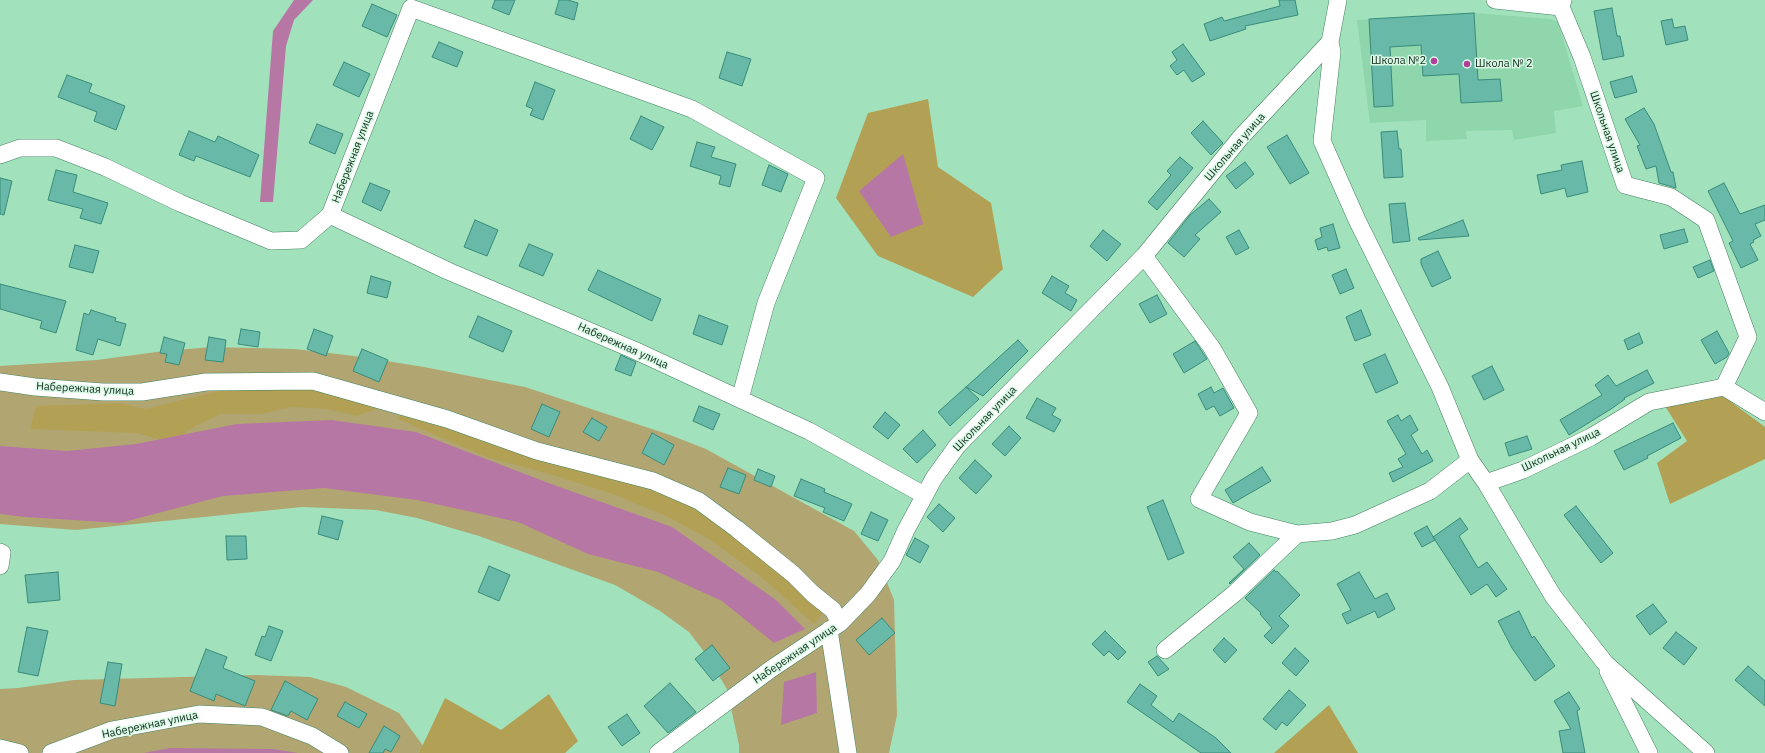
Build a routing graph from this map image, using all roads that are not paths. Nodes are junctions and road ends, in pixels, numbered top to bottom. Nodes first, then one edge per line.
1 (1338, 0) edge
2 (1495, 0) edge
3 (1562, 4) edge
4 (1330, 42) junction
5 (0, 155) edge
6 (330, 216) junction
7 (1144, 256) junction
8 (0, 382) edge
9 (1724, 387) junction
10 (740, 399) junction
11 (1765, 412) edge
12 (1470, 460) junction
13 (1486, 483) junction
14 (924, 496) junction
15 (1297, 534) junction
16 (0, 552) edge
17 (0, 566) edge
18 (835, 626) junction
19 (1165, 650) dead end
20 (1605, 663) junction
21 (0, 748) edge
22 (20, 753) edge
23 (51, 753) edge
24 (340, 753) edge
25 (658, 753) edge
26 (848, 753) edge
27 (1649, 753) edge
28 (1706, 753) edge

1 - 4 street
2 - 3 street, Школьная улица
3 - 9 street, Школьная улица
4 - 7 street, Школьная улица
4 - 12 street
5 - 6 street
6 - 10 street, Набережная улица
6 - 10 street, Набережная улица
7 - 14 street, Школьная улица
7 - 15 street
8 - 18 street, Набережная улица
9 - 11 street
9 - 13 street, Школьная улица
10 - 14 street, Набережная улица
12 - 13 street
12 - 15 street
13 - 20 street
14 - 18 street, Школьная улица
15 - 19 street
16 - 17 street
18 - 25 street, Набережная улица
18 - 26 street
20 - 27 street
20 - 28 street
21 - 22 street
23 - 24 street, Набережная улица

